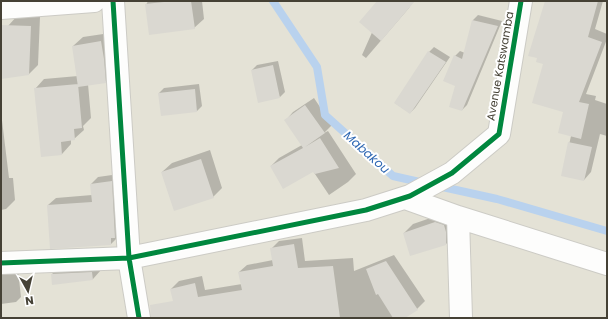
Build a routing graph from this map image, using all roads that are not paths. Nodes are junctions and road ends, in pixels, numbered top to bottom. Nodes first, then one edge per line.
1 (94, 1) edge
2 (113, 1) edge
3 (521, 1) edge
4 (1, 8) edge
5 (408, 197) junction
6 (458, 217) junction
7 (129, 258) junction
8 (1, 263) edge
9 (607, 264) edge
10 (139, 318) edge
11 (461, 318) edge

1 - 4 street
2 - 7 street
3 - 5 street, Avenue Katswamba
5 - 6 street
5 - 7 street
6 - 9 street
6 - 11 street
7 - 8 street
7 - 10 street

